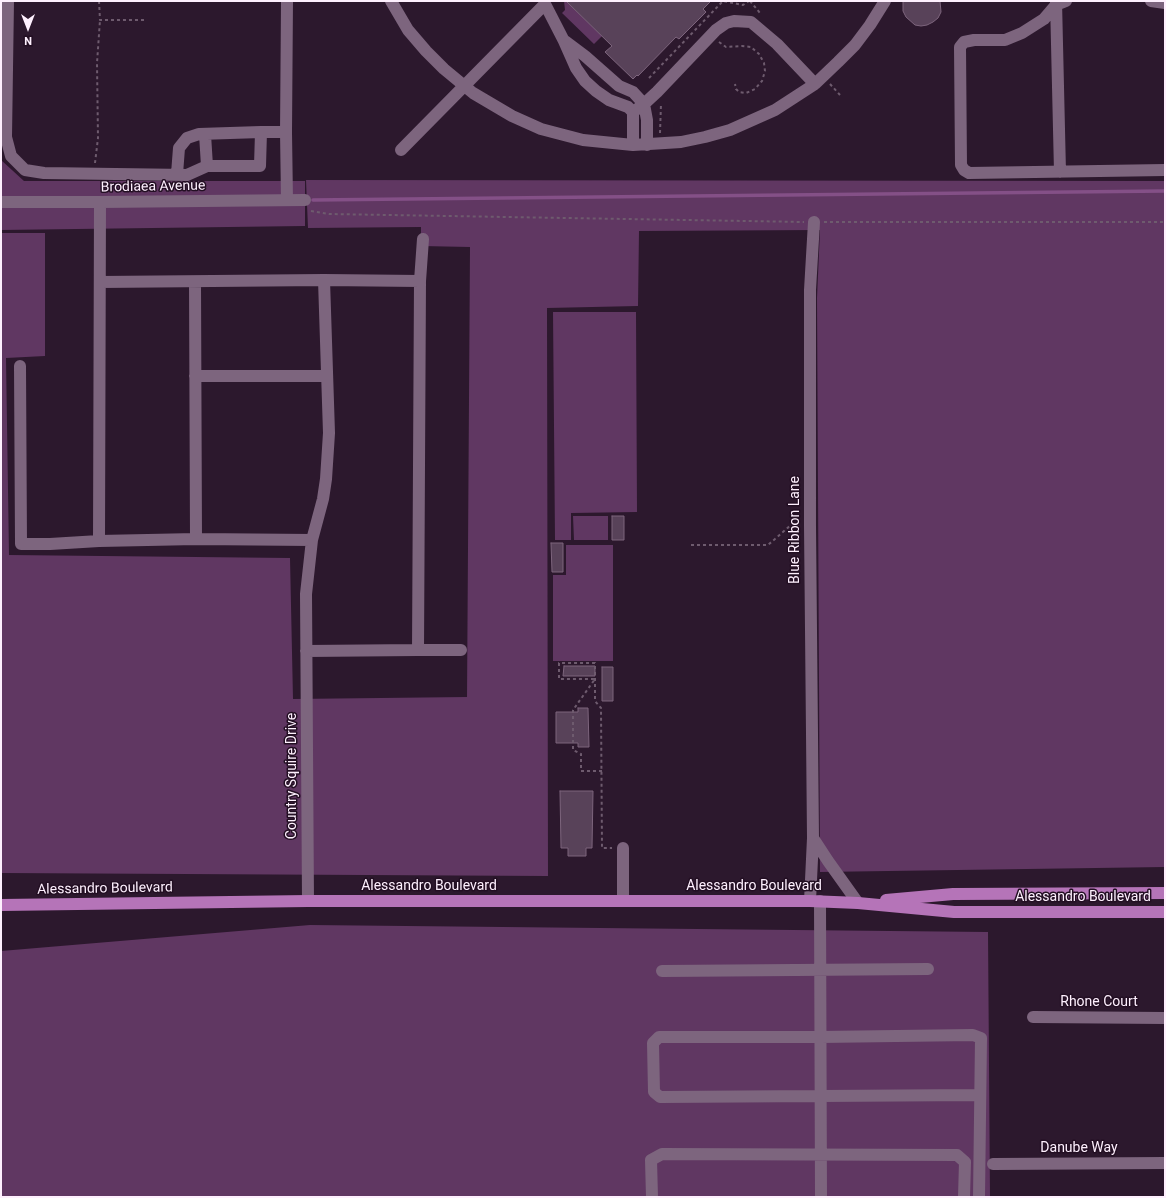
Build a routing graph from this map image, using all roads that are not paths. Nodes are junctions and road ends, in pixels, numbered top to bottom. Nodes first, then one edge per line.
1 (8, 1) edge
2 (287, 1) edge
3 (391, 1) edge
4 (885, 1) edge
5 (1151, 1) edge
6 (1059, 2) edge
7 (1165, 3) edge
8 (564, 41) junction
9 (814, 84) junction
10 (465, 86) junction
11 (644, 104) junction
12 (633, 112) junction
13 (261, 132) junction
14 (286, 132) junction
15 (205, 134) junction
16 (632, 145) junction
17 (647, 145) junction
18 (401, 150) dead end
19 (207, 166) junction
20 (1165, 170) edge
21 (1060, 172) junction
22 (177, 174) junction
23 (287, 200) junction
24 (1, 202) edge
25 (100, 202) junction
26 (306, 205) road end
27 (814, 222) road end
28 (423, 239) dead end
29 (324, 280) junction
30 (420, 281) junction
31 (100, 282) junction
32 (195, 282) junction
33 (20, 366) dead end
34 (195, 376) junction
35 (327, 376) junction
36 (196, 540) junction
37 (312, 540) junction
38 (99, 541) junction
39 (418, 650) junction
40 (461, 650) dead end
41 (306, 651) junction
42 (813, 838) junction
43 (622, 848) road end
44 (1165, 894) edge
45 (308, 901) junction
46 (622, 901) junction
47 (815, 901) junction
48 (858, 903) junction
49 (1, 905) edge
50 (1165, 912) edge
51 (820, 969) junction
52 (928, 969) dead end
53 (662, 971) dead end
54 (1033, 1017) dead end
55 (1165, 1018) edge
56 (820, 1037) junction
57 (980, 1095) junction
58 (821, 1097) junction
59 (821, 1154) junction
60 (1165, 1163) edge
61 (993, 1164) dead end
62 (652, 1197) edge
63 (821, 1197) edge
64 (964, 1197) edge
65 (980, 1197) edge

1 - 22 street
2 - 14 street
3 - 10 street
4 - 9 street
5 - 7 street
6 - 21 street
6 - 21 street
8 - 10 street
8 - 11 street
8 - 12 street
9 - 11 street
9 - 17 street
10 - 16 street
10 - 18 street
11 - 12 street
11 - 17 street
12 - 16 street
13 - 14 street
13 - 15 street
13 - 19 street
14 - 23 street
15 - 19 street
15 - 22 street
16 - 17 street
19 - 22 street
20 - 21 street
23 - 25 street, Brodiaea Avenue
23 - 26 street, Brodiaea Avenue
24 - 25 street, Brodiaea Avenue
25 - 31 street
27 - 42 street, Blue Ribbon Lane
28 - 30 street
29 - 30 street
29 - 32 street
29 - 35 street, Country Squire Drive
30 - 39 street
31 - 32 street
31 - 38 street
32 - 34 street
33 - 38 street
34 - 35 street
34 - 36 street
35 - 37 street, Country Squire Drive
36 - 37 street
36 - 38 street
37 - 41 street, Country Squire Drive
39 - 40 street
39 - 41 street
41 - 45 street, Country Squire Drive
42 - 47 street, Blue Ribbon Lane
42 - 48 street
43 - 46 street
44 - 48 main road, Alessandro Boulevard
45 - 46 main road, Alessandro Boulevard
45 - 49 main road, Alessandro Boulevard
46 - 47 main road, Alessandro Boulevard
47 - 48 main road, Alessandro Boulevard
47 - 51 street, Blue Ribbon Lane
48 - 50 main road, Alessandro Boulevard
51 - 52 street
51 - 53 street
51 - 56 street, Blue Ribbon Lane
54 - 55 street, Rhone Court
56 - 57 street
56 - 58 street, Blue Ribbon Lane
56 - 58 street
57 - 58 street
57 - 65 street
58 - 59 street, Blue Ribbon Lane
59 - 62 street
59 - 63 street, Blue Ribbon Lane
59 - 64 street
60 - 61 street, Danube Way

